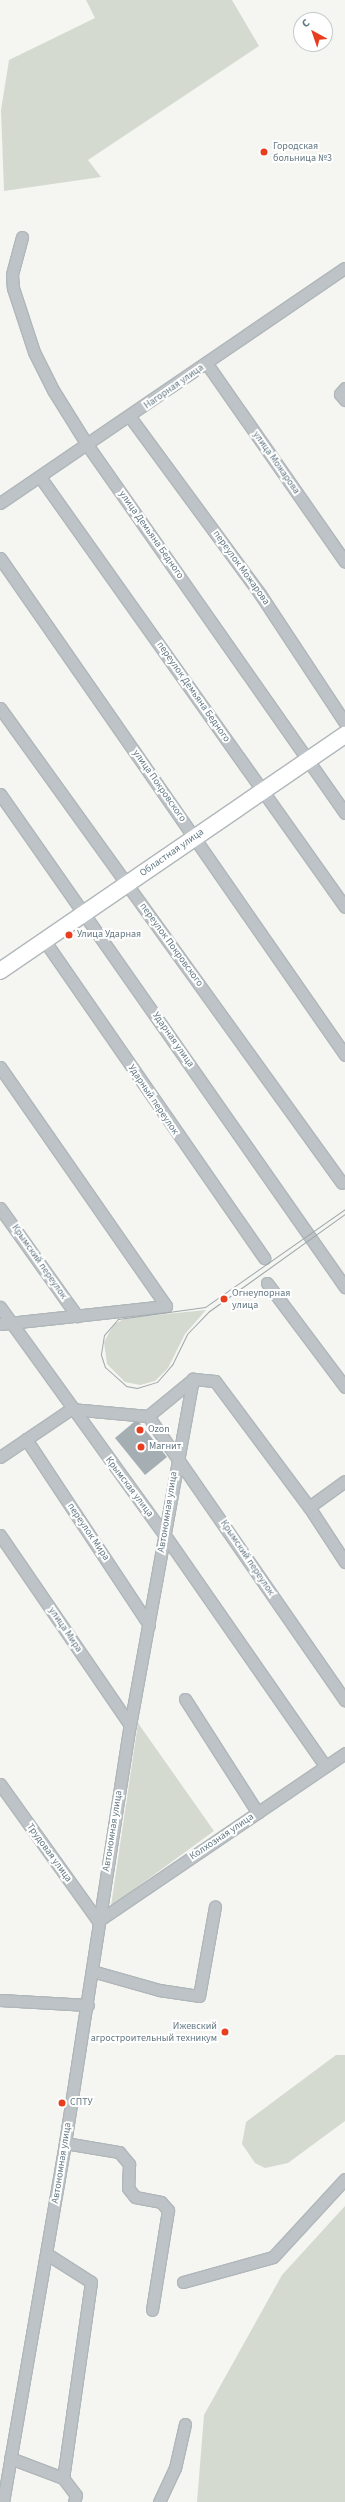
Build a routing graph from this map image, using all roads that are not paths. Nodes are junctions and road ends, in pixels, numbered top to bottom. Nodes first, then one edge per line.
1 (22, 237) dead end
2 (345, 268) edge
3 (207, 364) junction
4 (345, 388) edge
5 (345, 400) edge
6 (130, 417) junction
7 (88, 446) junction
8 (40, 477) junction
9 (0, 503) edge
10 (0, 558) edge
11 (345, 562) edge
12 (0, 708) edge
13 (345, 723) edge
14 (345, 735) edge
15 (310, 760) junction
16 (263, 791) junction
17 (0, 794) edge
18 (345, 813) edge
19 (195, 837) junction
20 (127, 884) junction
21 (345, 907) edge
22 (85, 913) junction
23 (44, 940) junction
24 (0, 970) edge
25 (345, 1055) edge
26 (0, 1067) edge
27 (342, 1183) dead end
28 (0, 1208) edge
29 (264, 1258) dead end
30 (267, 1284) dead end
31 (345, 1287) edge
32 (0, 1307) edge
33 (77, 1316) junction
34 (6, 1323) edge
35 (193, 1379) junction
36 (345, 1387) edge
37 (71, 1409) junction
38 (148, 1416) junction
39 (26, 1439) junction
40 (177, 1454) junction
41 (0, 1457) edge
42 (345, 1481) edge
43 (309, 1507) junction
44 (164, 1534) junction
45 (0, 1535) edge
46 (345, 1562) edge
47 (149, 1625) junction
48 (185, 1699) dead end
49 (345, 1701) edge
50 (130, 1725) junction
51 (345, 1753) edge
52 (325, 1766) junction
53 (0, 1784) edge
54 (258, 1813) junction
55 (215, 1906) dead end
56 (98, 1921) junction
57 (92, 1971) junction
58 (0, 2000) edge
59 (88, 2004) junction
60 (65, 2143) junction
61 (345, 2178) edge
62 (47, 2254) junction
63 (183, 2282) dead end
64 (152, 2310) dead end
65 (185, 2424) dead end
66 (10, 2458) junction
67 (63, 2478) junction
68 (2, 2497) edge
69 (76, 2501) edge
70 (159, 2502) edge

1 - 7 street, улица Демьяна Бедного
2 - 3 street, Нагорная улица
3 - 6 street, Нагорная улица
3 - 11 street, улица Можарова
4 - 5 street
6 - 7 street, Нагорная улица
6 - 13 street, переулок Можарова
7 - 8 street, Нагорная улица
7 - 15 street, улица Демьяна Бедного
8 - 9 street, Нагорная улица
8 - 16 street, переулок Демьяна Бедного
10 - 19 street, улица Покровского
12 - 20 street, переулок Покровского
14 - 15 main road, Областная улица
15 - 16 main road, Областная улица
15 - 18 street, улица Демьяна Бедного
16 - 19 main road, Областная улица
16 - 21 street, переулок Демьяна Бедного
17 - 22 street, Ударная улица
19 - 20 main road, Областная улица
19 - 25 street, улица Покровского
20 - 22 main road, Областная улица
20 - 27 street, переулок Покровского
22 - 23 main road, Областная улица
22 - 31 street, Ударная улица
23 - 24 main road, Областная улица
23 - 29 street, Ударный переулок
26 - 33 street
28 - 33 street, Крымский переулок
30 - 36 street
32 - 34 street, Крымская улица
33 - 34 street
34 - 37 street, Крымская улица
35 - 38 street
35 - 40 street, Автономная улица
35 - 43 street
37 - 38 street
37 - 39 street
37 - 44 street, Крымская улица
38 - 40 street, Крымский переулок
39 - 41 street
39 - 47 street, переулок Мира
40 - 44 street, Автономная улица
40 - 49 street, Крымский переулок
42 - 43 street
43 - 46 street
44 - 47 street, Автономная улица
44 - 52 street, Крымская улица
45 - 50 street, улица Мира
47 - 50 street, Автономная улица
48 - 54 street
50 - 56 street, Автономная улица
51 - 52 street, Колхозная улица
52 - 54 street, Колхозная улица
53 - 56 street, Трудовая улица
54 - 56 street, Колхозная улица
55 - 57 street
56 - 57 street, Автономная улица
57 - 59 street, Автономная улица
58 - 59 street
59 - 60 street, Автономная улица
60 - 62 street, Автономная улица
60 - 64 street
61 - 63 street
62 - 66 street, Автономная улица
62 - 67 street
65 - 70 street
66 - 67 street
66 - 68 street, Автономная улица
67 - 69 street

